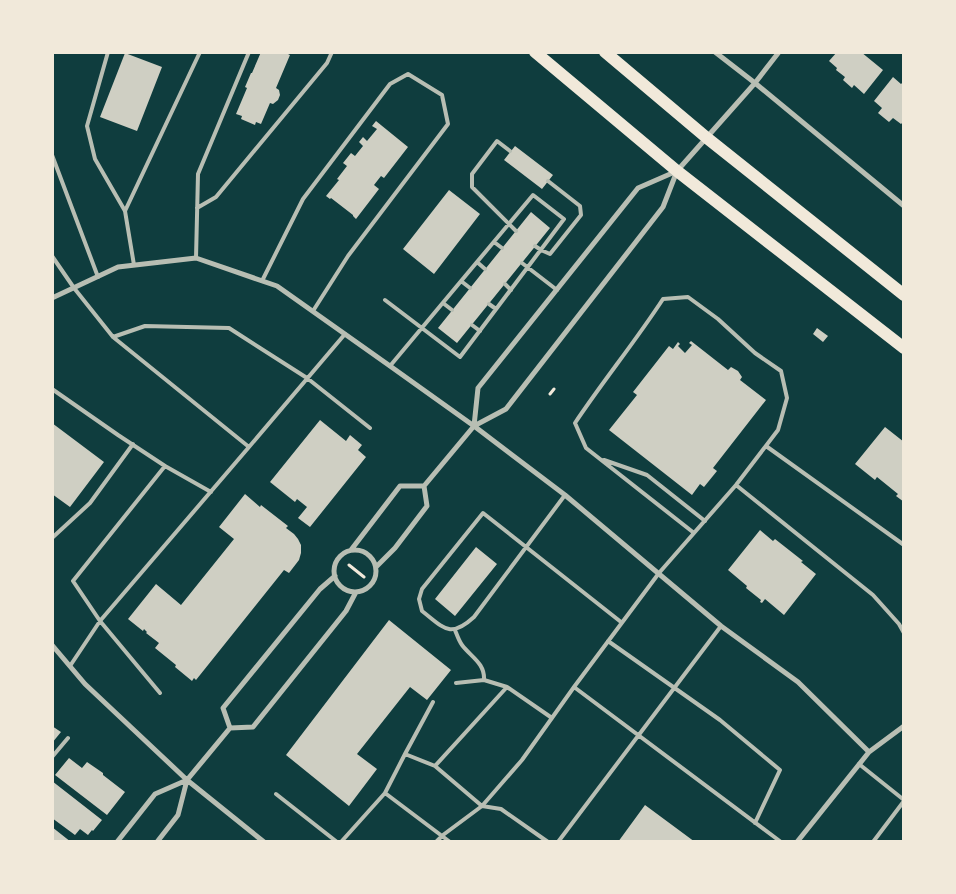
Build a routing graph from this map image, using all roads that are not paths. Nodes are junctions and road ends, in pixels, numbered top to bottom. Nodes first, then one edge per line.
1 (108, 52) edge
2 (200, 52) edge
3 (249, 52) edge
4 (332, 52) edge
5 (535, 52) edge
6 (605, 52) edge
7 (716, 52) edge
8 (779, 52) edge
9 (755, 83) junction
10 (707, 138) junction
11 (510, 151) dead end
12 (52, 155) edge
13 (677, 171) junction
14 (548, 181) dead end
15 (904, 206) edge
16 (197, 208) junction
17 (125, 212) junction
18 (509, 224) junction
19 (516, 230) dead end
20 (494, 242) junction
21 (536, 246) dead end
22 (502, 248) dead end
23 (541, 250) junction
24 (196, 258) junction
25 (53, 259) edge
26 (477, 262) junction
27 (522, 263) dead end
28 (134, 265) junction
29 (528, 268) junction
30 (485, 269) dead end
31 (98, 276) junction
32 (262, 281) junction
33 (461, 281) junction
34 (504, 284) dead end
35 (74, 288) junction
36 (470, 288) dead end
37 (511, 290) junction
38 (557, 290) junction
39 (904, 295) edge
40 (52, 298) edge
41 (386, 300) dead end
42 (443, 303) junction
43 (489, 304) dead end
44 (496, 309) junction
45 (452, 310) dead end
46 (313, 311) junction
47 (472, 325) dead end
48 (422, 328) junction
49 (480, 331) junction
50 (345, 334) junction
51 (113, 337) junction
52 (904, 348) edge
53 (390, 366) junction
54 (307, 378) junction
55 (52, 389) edge
56 (474, 426) junction
57 (370, 428) dead end
58 (132, 444) junction
59 (766, 446) junction
60 (249, 447) junction
61 (599, 458) junction
62 (165, 466) junction
63 (736, 485) junction
64 (424, 486) junction
65 (211, 492) junction
66 (565, 495) junction
67 (706, 520) junction
68 (694, 533) junction
69 (52, 538) edge
70 (904, 545) edge
71 (527, 547) junction
72 (351, 550) junction
73 (376, 567) junction
74 (659, 573) junction
75 (335, 576) junction
76 (356, 592) junction
77 (100, 621) junction
78 (622, 622) junction
79 (720, 626) junction
80 (455, 630) junction
81 (904, 633) edge
82 (608, 641) junction
83 (52, 645) edge
84 (70, 666) junction
85 (484, 680) junction
86 (456, 683) dead end
87 (574, 686) junction
88 (507, 687) junction
89 (674, 687) junction
90 (160, 693) dead end
91 (432, 702) dead end
92 (552, 718) junction
93 (904, 726) edge
94 (230, 728) junction
95 (638, 735) junction
96 (68, 738) dead end
97 (870, 752) junction
98 (405, 754) junction
99 (52, 757) edge
100 (859, 764) junction
101 (435, 766) junction
102 (187, 780) junction
103 (386, 793) junction
104 (276, 794) dead end
105 (904, 801) edge
106 (482, 806) junction
107 (755, 823) junction
108 (443, 836) junction
109 (117, 842) edge
110 (158, 842) edge
111 (264, 842) edge
112 (337, 842) edge
113 (341, 842) edge
114 (436, 842) edge
115 (450, 842) edge
116 (548, 842) edge
117 (558, 842) edge
118 (782, 842) edge
119 (797, 842) edge
120 (873, 842) edge

1 - 17 lane
2 - 17 lane
3 - 16 lane
4 - 16 lane
5 - 13 main road
6 - 10 main road
7 - 9 street
8 - 9 street
9 - 10 street
9 - 15 street
10 - 13 street
10 - 39 main road
11 - 18 lane
12 - 31 lane
13 - 38 street
13 - 52 main road
13 - 56 street
14 - 23 lane
16 - 24 lane
17 - 28 lane
18 - 19 lane
18 - 20 lane
18 - 23 lane
20 - 22 lane
20 - 26 lane
21 - 23 lane
23 - 29 lane
24 - 28 street
24 - 32 street
25 - 35 lane
26 - 30 lane
26 - 33 lane
27 - 29 lane
28 - 31 street
29 - 37 lane
29 - 38 lane
31 - 35 street
32 - 46 street
32 - 46 lane
33 - 36 lane
33 - 42 lane
34 - 37 lane
35 - 40 street
35 - 51 lane
37 - 44 lane
38 - 56 street
41 - 48 lane
42 - 45 lane
42 - 48 lane
43 - 44 lane
44 - 49 lane
46 - 50 street
47 - 49 lane
48 - 49 lane
48 - 53 lane
50 - 53 street
50 - 54 lane
51 - 54 lane
51 - 60 lane
53 - 56 street
54 - 57 lane
54 - 60 lane
55 - 58 lane
56 - 64 street
56 - 66 street
58 - 62 lane
58 - 69 lane
59 - 61 lane
59 - 63 lane
59 - 70 lane
60 - 65 lane
61 - 67 lane
61 - 68 lane
62 - 65 lane
62 - 77 lane
63 - 67 lane
63 - 81 lane
64 - 72 street
64 - 73 street
65 - 77 lane
66 - 71 lane
66 - 74 street
67 - 68 lane
68 - 74 lane
71 - 78 lane
71 - 80 lane
71 - 80 lane
72 - 73 street
72 - 75 street
73 - 76 street
74 - 78 lane
74 - 79 street
75 - 76 street
75 - 94 street
76 - 94 street
77 - 84 lane
77 - 90 lane
78 - 82 lane
79 - 89 lane
79 - 97 street
80 - 85 lane
82 - 87 lane
82 - 89 lane
83 - 84 street
84 - 102 street
85 - 86 lane
85 - 88 lane
87 - 92 lane
87 - 95 lane
88 - 92 lane
88 - 101 lane
89 - 95 lane
89 - 107 lane
91 - 98 lane
92 - 106 lane
93 - 97 street
94 - 102 street
95 - 107 lane
95 - 117 lane
96 - 99 lane
97 - 100 street
98 - 101 lane
98 - 103 lane
100 - 105 lane
100 - 119 street
101 - 106 lane
102 - 109 street
102 - 110 street
102 - 111 street
103 - 108 lane
103 - 113 lane
104 - 112 lane
105 - 120 lane
106 - 108 lane
106 - 116 lane
107 - 118 lane
108 - 114 lane
108 - 115 lane

